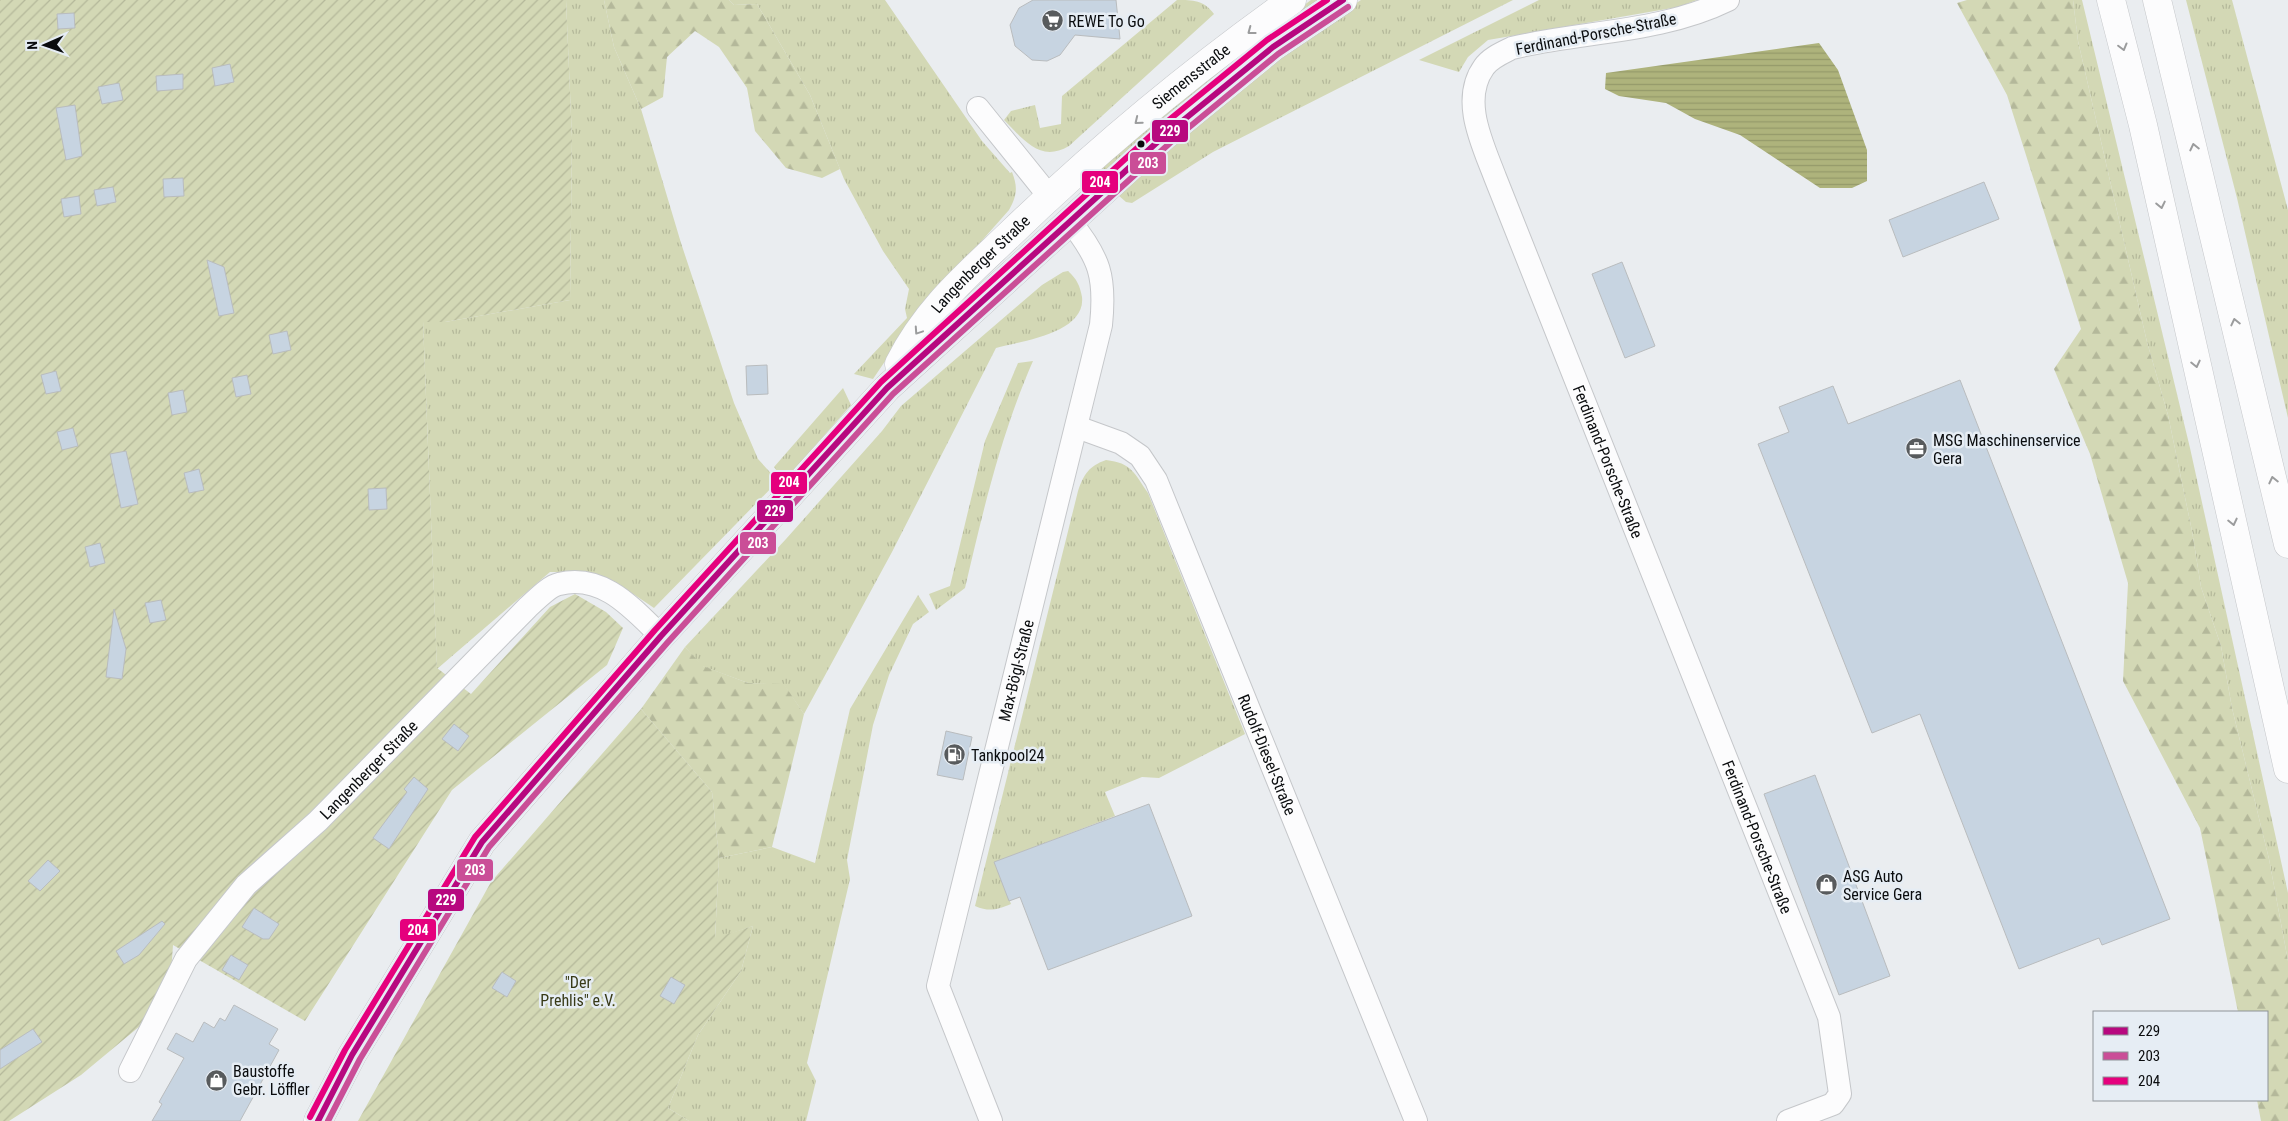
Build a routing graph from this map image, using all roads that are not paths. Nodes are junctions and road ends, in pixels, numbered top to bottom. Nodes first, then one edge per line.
1 (1292, 0) edge
2 (1342, 0) edge
3 (1728, 0) edge
4 (2111, 0) edge
5 (2157, 0) edge
6 (978, 108) dead end
7 (1049, 196) junction
8 (1069, 220) junction
9 (887, 388) junction
10 (1077, 427) junction
11 (2288, 544) edge
12 (661, 636) junction
13 (2288, 770) edge
14 (130, 1072) dead end
15 (318, 1121) edge
16 (991, 1121) edge
17 (1416, 1121) edge
18 (1788, 1121) edge

1 -> 7 main road, Siemensstraße
2 - 8 main road, Siemensstraße
3 - 18 street, Ferdinand-Porsche-Straße
4 -> 13 main road
11 -> 5 main road
6 - 7 street
7 - 8 main road
7 -> 9 main road, Langenberger Straße
8 - 9 main road, Langenberger Straße
8 - 10 street, Max-Bögl-Straße
9 - 12 main road, Langenberger Straße
10 - 16 street, Max-Bögl-Straße
10 - 17 street, Rudolf-Diesel-Straße
12 - 14 street, Langenberger Straße
12 - 15 main road, Langenberger Straße

